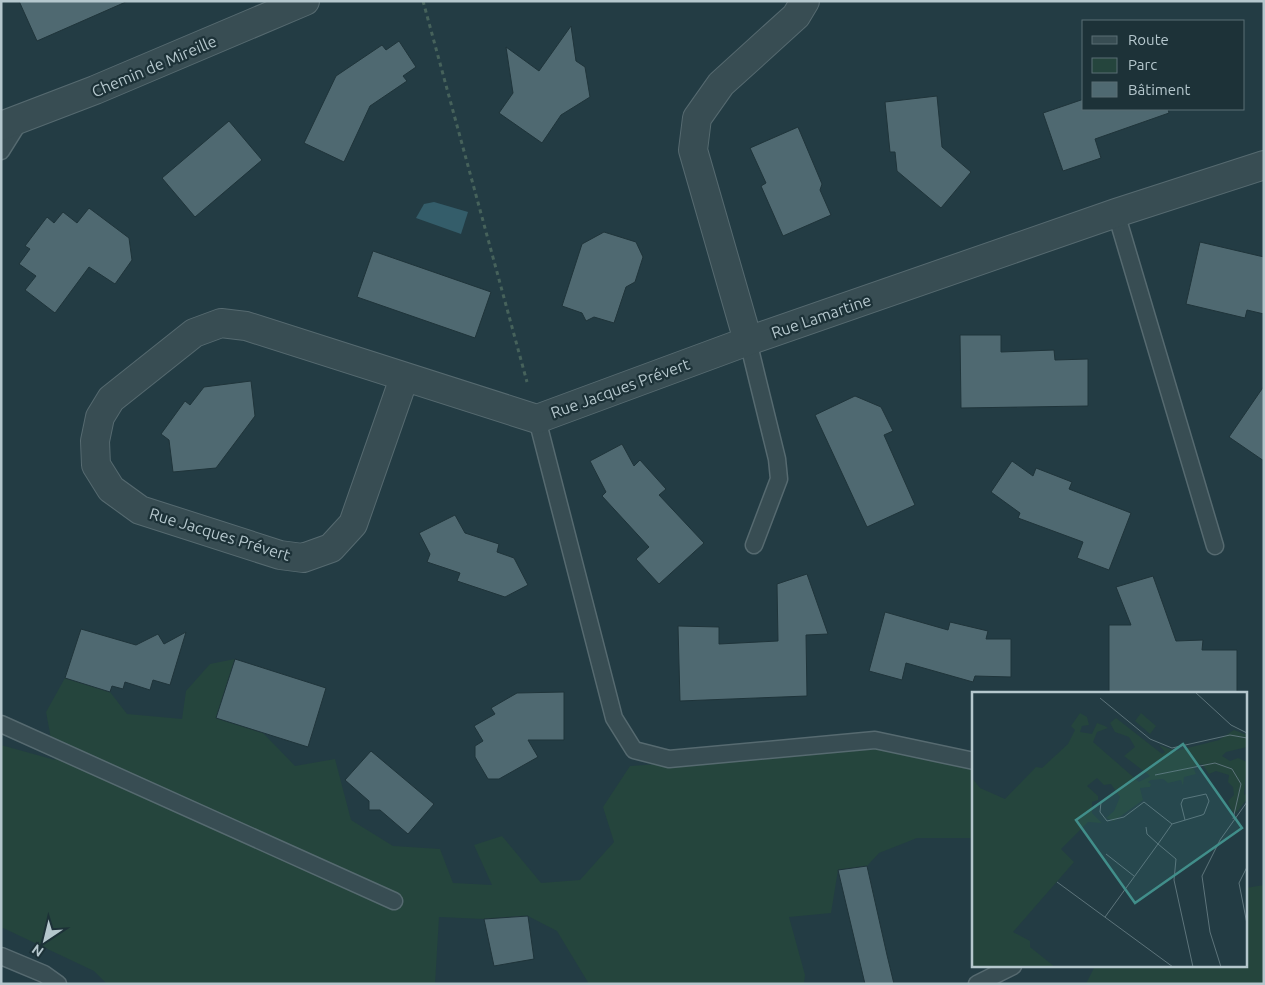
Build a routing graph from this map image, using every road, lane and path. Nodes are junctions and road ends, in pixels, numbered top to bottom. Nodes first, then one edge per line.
1 (305, 1) edge
2 (423, 1) edge
3 (805, 1) edge
4 (11, 123) edge
5 (1, 151) edge
6 (1264, 165) edge
7 (1116, 213) junction
8 (748, 341) junction
9 (404, 378) junction
10 (537, 419) junction
11 (754, 545) dead end
12 (1215, 546) dead end
13 (1, 724) edge
14 (972, 761) edge
15 (394, 901) dead end
16 (1, 956) edge
17 (1009, 968) edge
18 (58, 984) edge
19 (977, 984) edge

1 - 4 street, Chemin de Mireille
2 - 10 path
3 - 8 street, Rue Lamartine
4 - 5 lane
6 - 7 street, Rue Lamartine
7 - 8 street, Rue Lamartine
7 - 12 lane
8 - 10 street, Rue Jacques Prévert
8 - 11 lane
9 - 9 street, Rue Jacques Prévert
9 - 10 street, Rue Jacques Prévert
10 - 14 lane
13 - 15 lane
16 - 18 lane
17 - 19 lane

